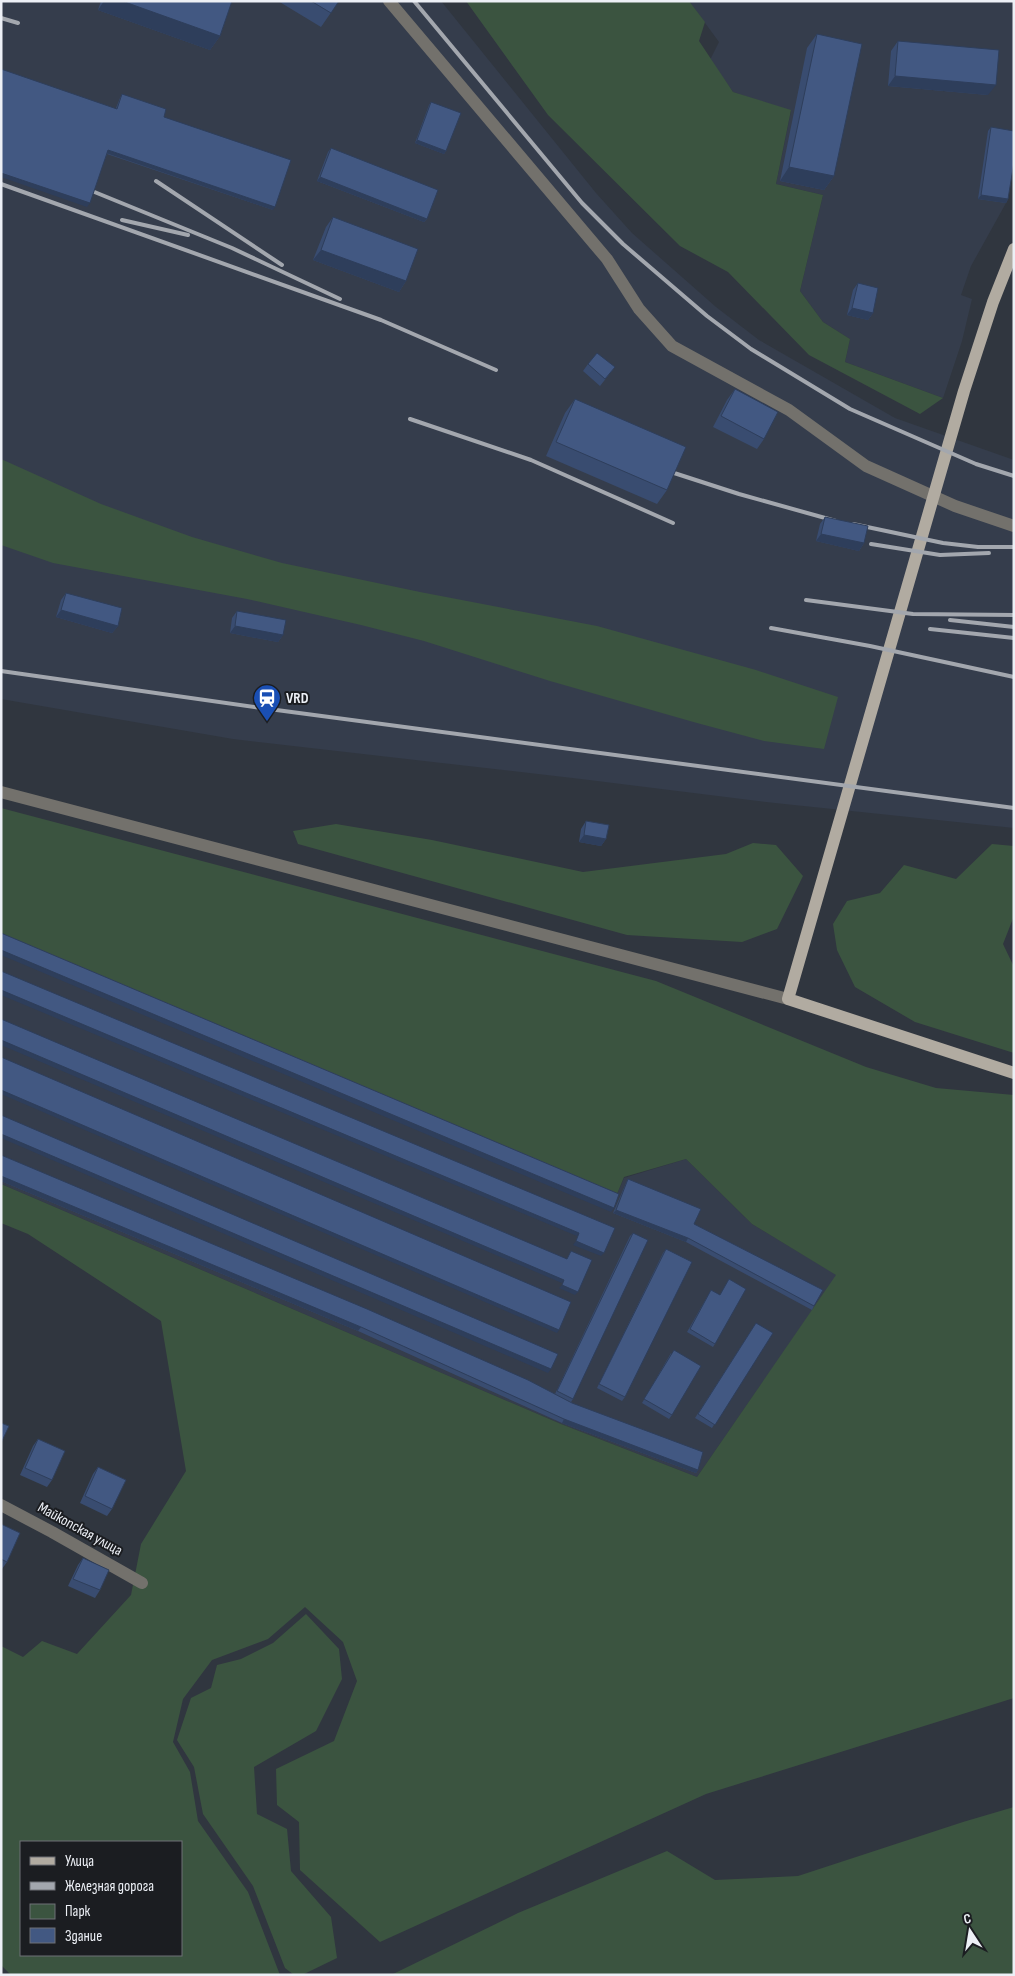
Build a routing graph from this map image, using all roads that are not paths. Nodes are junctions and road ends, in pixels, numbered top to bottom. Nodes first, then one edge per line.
1 (389, 1) edge
2 (1014, 249) edge
3 (1014, 526) edge
4 (1, 792) edge
5 (788, 999) junction
6 (1014, 1073) edge
7 (1, 1506) edge
8 (142, 1582) dead end

1 - 3 street
2 - 5 main road
4 - 5 street
5 - 6 main road
7 - 8 street, Майкопская улица

